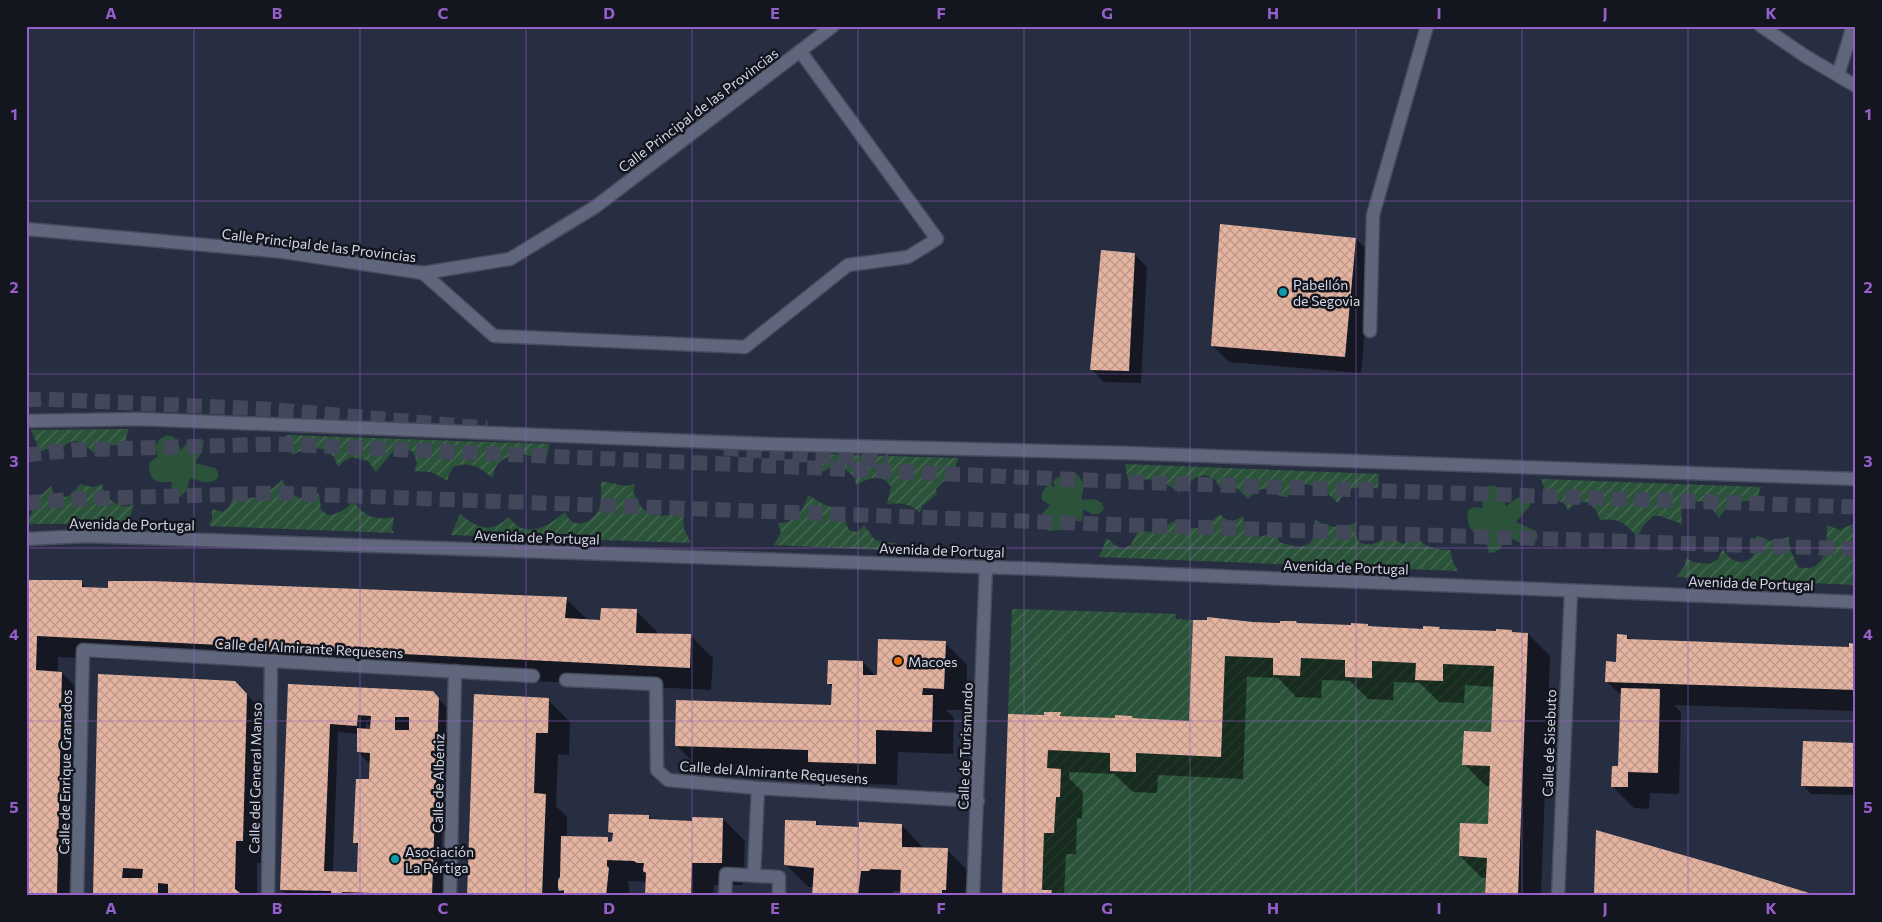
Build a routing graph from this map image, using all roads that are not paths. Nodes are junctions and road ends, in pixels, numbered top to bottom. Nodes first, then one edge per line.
1 (833, 26) edge
2 (1427, 26) edge
3 (1761, 26) edge
4 (1853, 26) edge
5 (800, 51) junction
6 (1838, 75) junction
7 (1856, 86) edge
8 (26, 229) edge
9 (423, 273) junction
10 (1370, 331) dead end
11 (26, 421) edge
12 (1856, 479) edge
13 (26, 539) edge
14 (986, 567) junction
15 (1571, 591) junction
16 (1856, 602) edge
17 (83, 650) joint
18 (271, 662) junction
19 (455, 671) junction
20 (533, 676) dead end
21 (566, 680) dead end
22 (758, 788) junction
23 (978, 801) junction
24 (754, 875) junction
25 (77, 896) edge
26 (268, 896) edge
27 (450, 896) edge
28 (725, 896) edge
29 (779, 896) edge
30 (973, 896) edge
31 (1558, 896) edge

1 - 5 street, Calle Principal de las Provincias
2 - 10 street
3 - 6 street
4 - 6 street
5 - 9 street, Calle Principal de las Provincias
5 - 9 street
6 - 7 street
8 - 9 street, Calle Principal de las Provincias
11 - 12 street
13 - 14 street, Avenida de Portugal
14 - 15 street, Avenida de Portugal
14 - 23 street, Calle de Turismundo
15 - 16 street, Avenida de Portugal
15 - 31 street, Calle de Sisebuto
17 - 18 street, Calle del Almirante Requesens
17 - 25 street, Calle de Enrique Granados
18 - 19 street, Calle del Almirante Requesens
18 - 26 street, Calle del General Manso
19 - 20 street, Calle del Almirante Requesens
19 - 27 street, Calle de Albéniz
21 - 22 street, Calle del Almirante Requesens
22 - 23 street, Calle del Almirante Requesens
22 - 24 street
23 - 30 street, Calle de Turismundo
24 - 28 street
24 - 29 street

